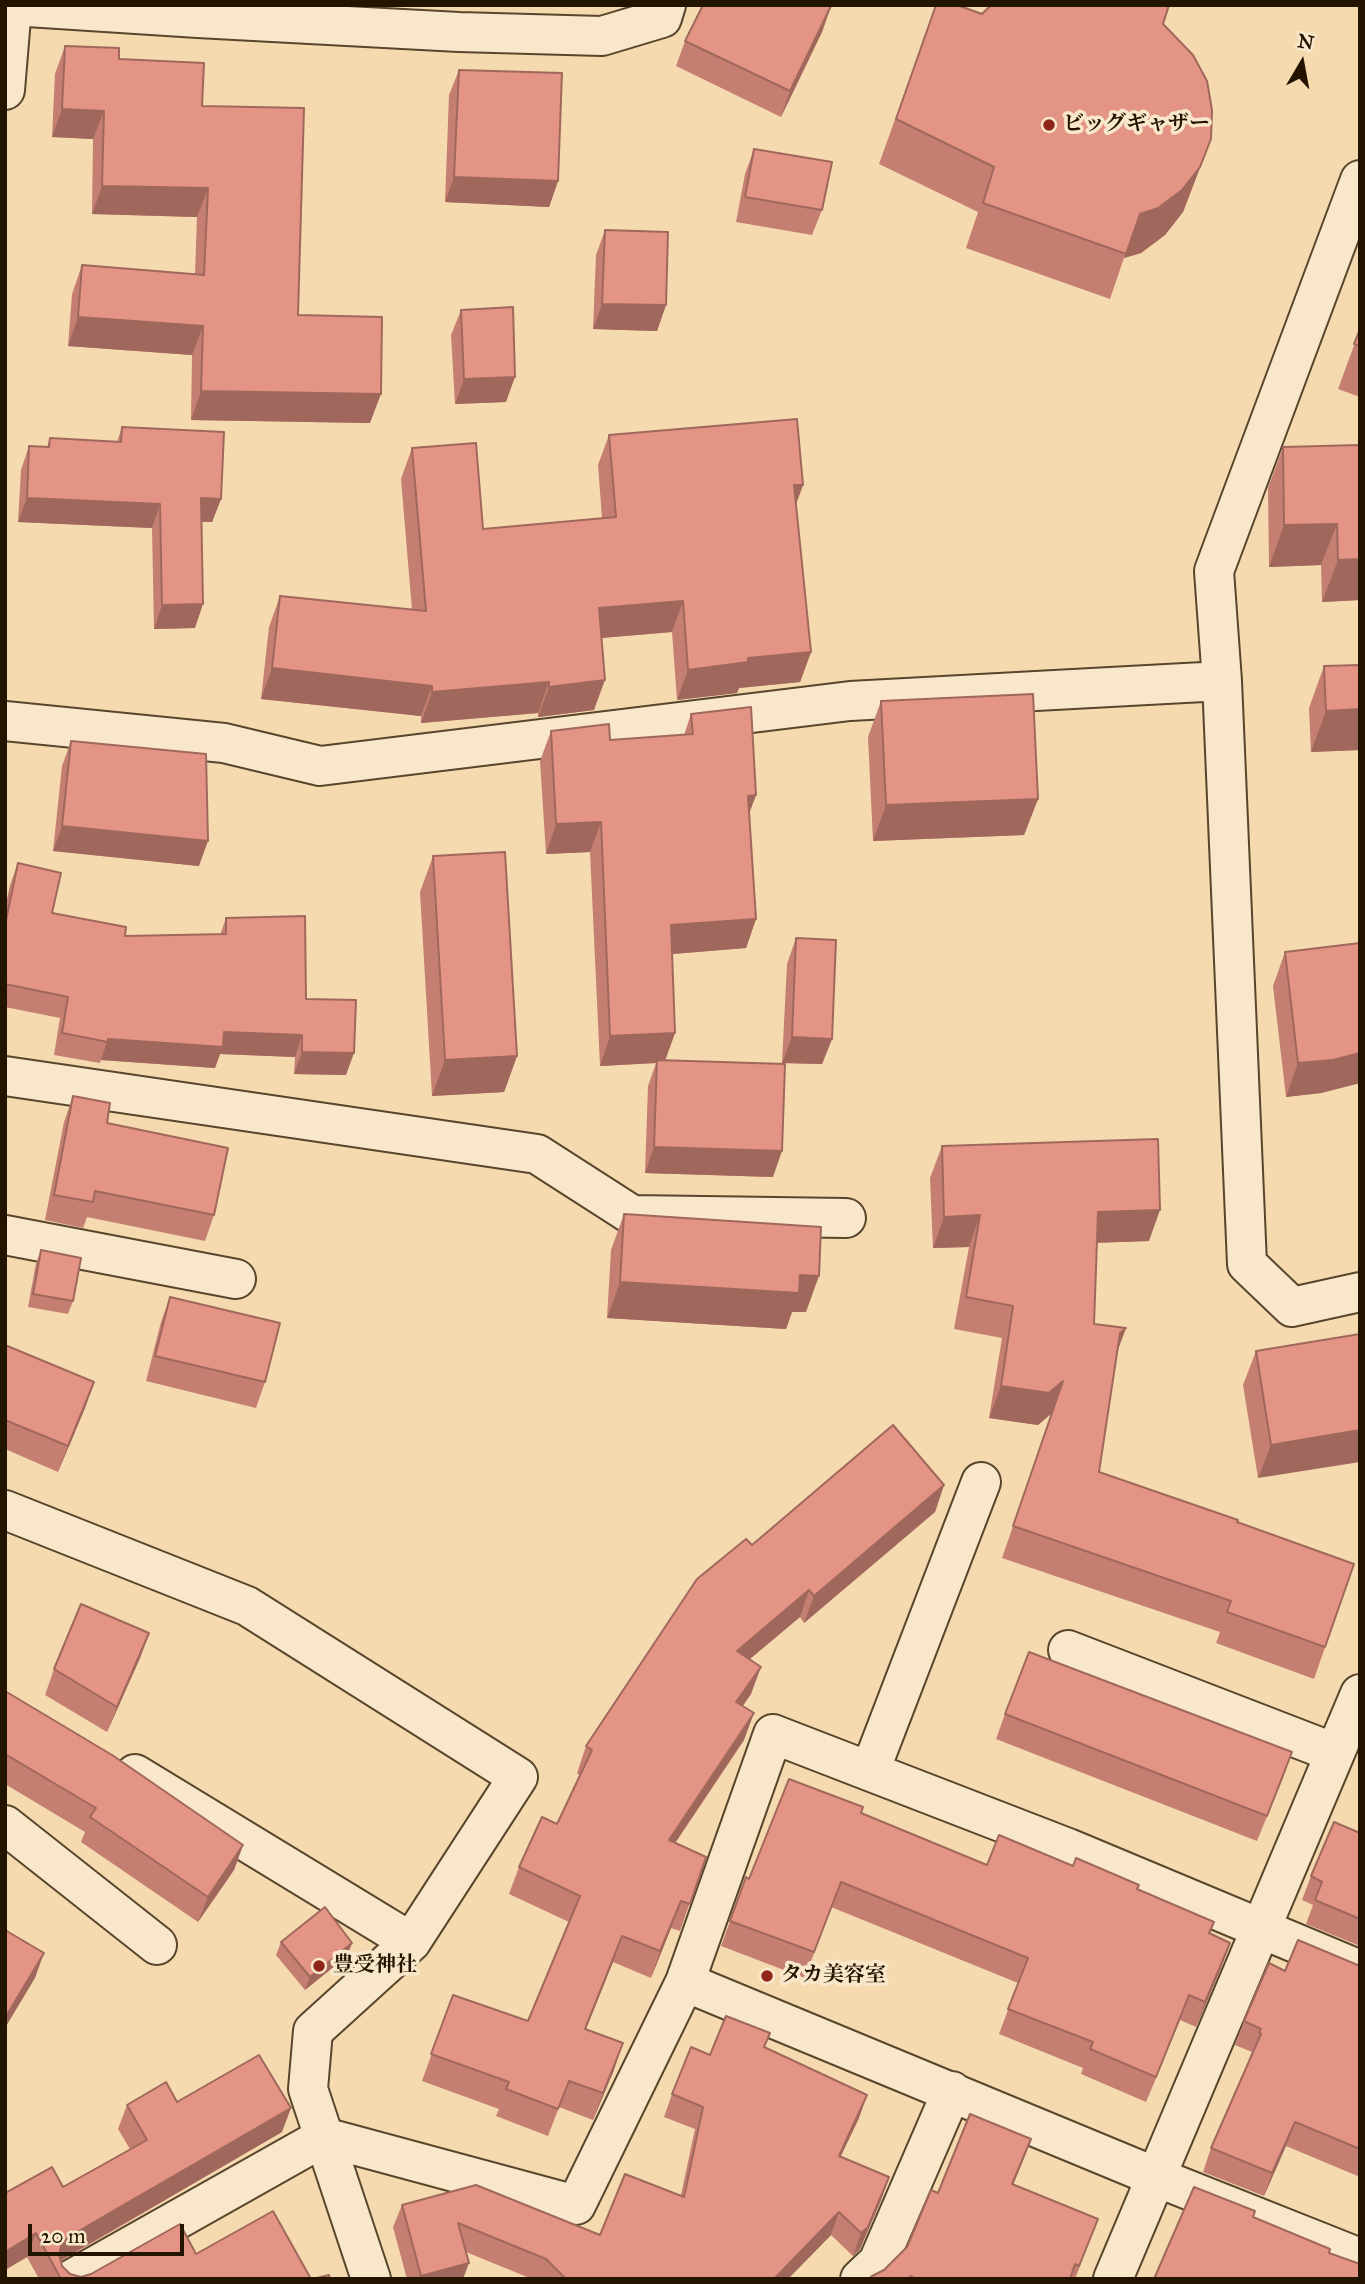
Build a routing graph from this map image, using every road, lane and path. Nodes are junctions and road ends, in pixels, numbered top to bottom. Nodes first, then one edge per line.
1 (666, 5) edge
2 (5, 6) edge
3 (12, 6) edge
4 (198, 12) edge
5 (5, 90) edge
6 (1360, 180) edge
7 (1222, 681) junction
8 (5, 721) edge
9 (5, 1076) edge
10 (846, 1218) dead end
11 (5, 1235) edge
12 (236, 1279) dead end
13 (1360, 1292) edge
14 (982, 1482) dead end
15 (5, 1510) edge
16 (1068, 1650) dead end
17 (1360, 1695) edge
18 (1335, 1752) junction
19 (101, 1754) edge
20 (870, 1771) junction
21 (5, 1825) edge
22 (1262, 1930) junction
23 (411, 1942) junction
24 (158, 1945) dead end
25 (1360, 1970) edge
26 (685, 1982) junction
27 (952, 2091) junction
28 (324, 2137) junction
29 (1156, 2177) junction
30 (1360, 2258) edge
31 (72, 2279) edge
32 (371, 2279) edge
33 (860, 2279) edge
34 (1113, 2279) edge

1 - 4 street
2 - 3 street
3 - 4 street
3 - 5 street
6 - 7 street
7 - 8 street
7 - 13 street
9 - 10 street
11 - 12 street
14 - 20 street
15 - 23 street
16 - 18 street
17 - 18 street
18 - 22 street
19 - 23 street
20 - 22 street
20 - 26 street
21 - 24 street
22 - 25 street
22 - 29 street
23 - 28 street
26 - 27 street
26 - 28 street
27 - 29 street
27 - 33 street
28 - 31 street
28 - 32 street
29 - 30 street
29 - 34 street

